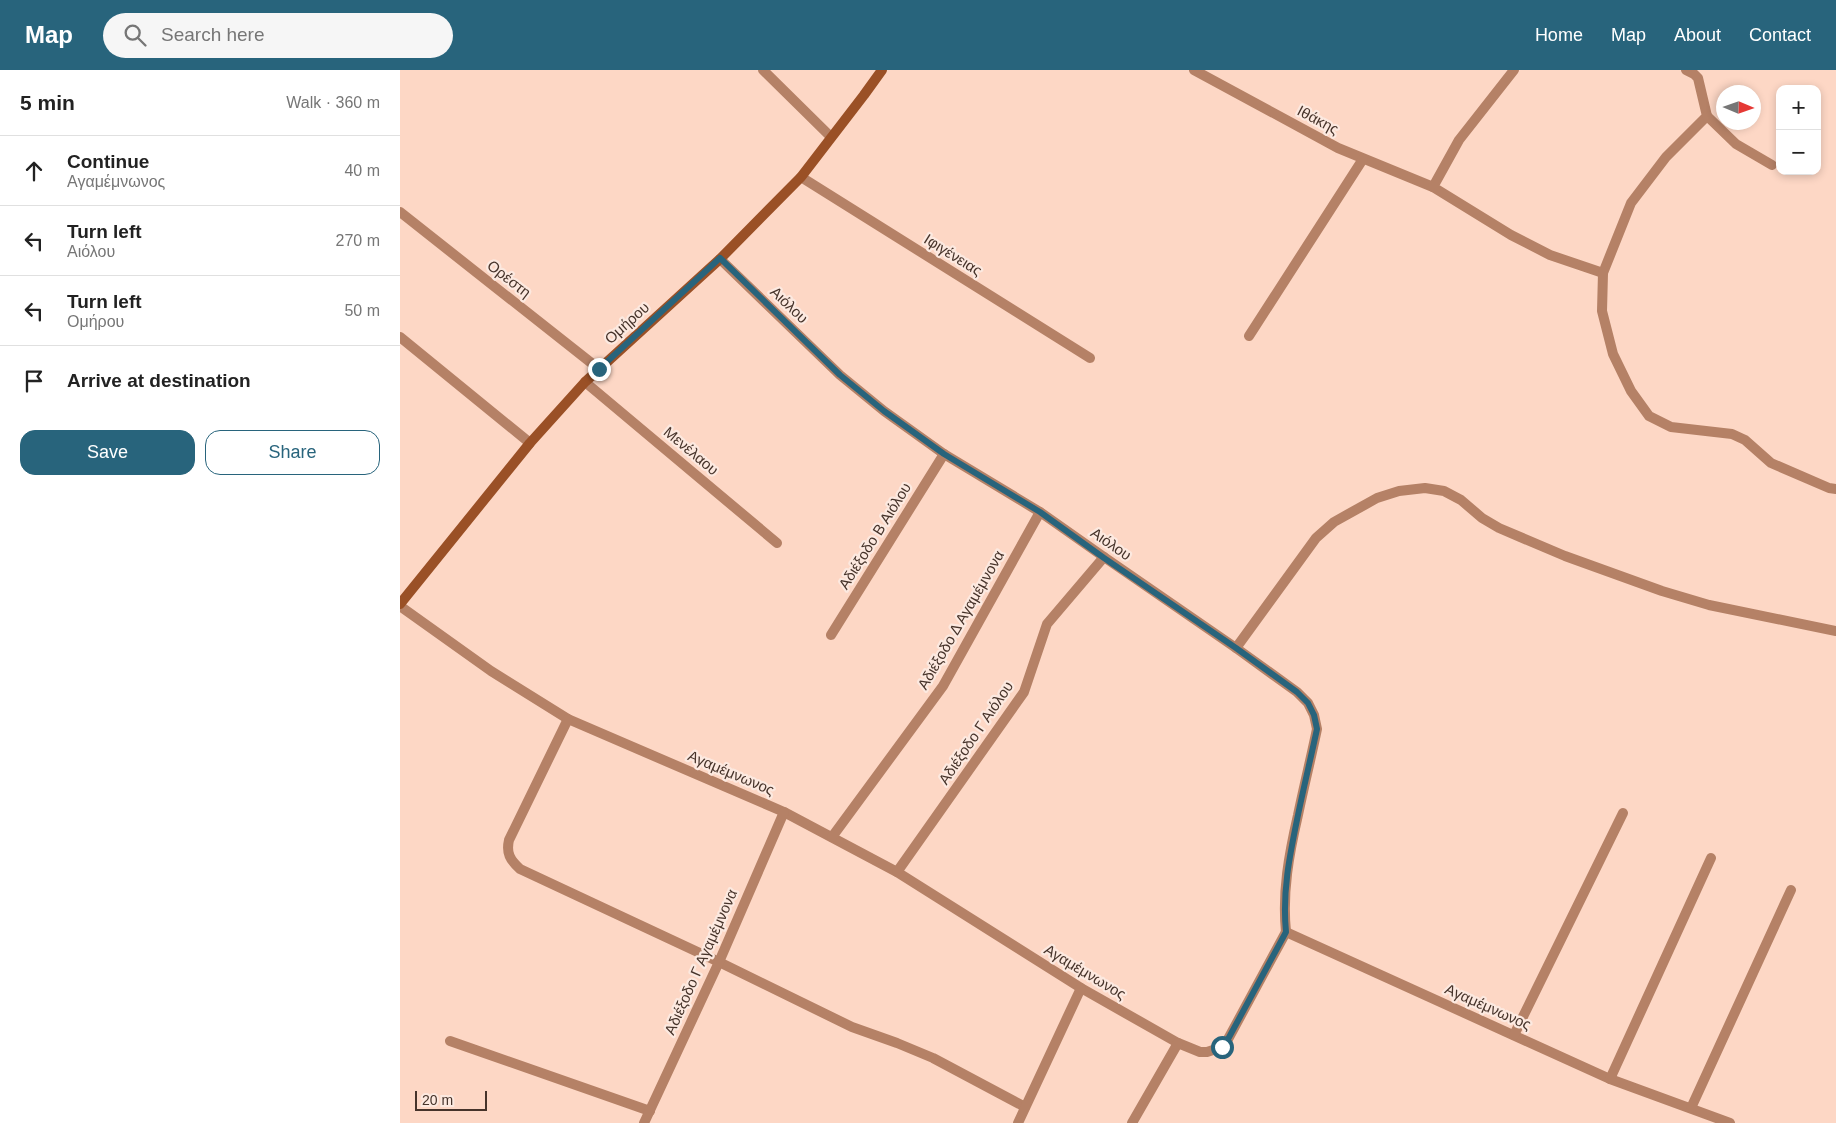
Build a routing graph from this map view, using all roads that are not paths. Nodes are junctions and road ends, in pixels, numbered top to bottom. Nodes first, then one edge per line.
1 (763, 70) edge
2 (882, 70) edge
3 (1194, 70) edge
4 (1514, 70) edge
5 (1686, 70) edge
6 (1707, 116) junction
7 (831, 138) junction
8 (1363, 158) junction
9 (1772, 165) dead end
10 (801, 177) junction
11 (1433, 188) junction
12 (400, 212) edge
13 (720, 258) junction
14 (1603, 273) junction
15 (1249, 336) dead end
16 (400, 337) edge
17 (1090, 358) dead end
18 (599, 369) junction
19 (585, 382) junction
20 (530, 443) junction
21 (944, 454) junction
22 (1836, 489) edge
23 (1040, 512) junction
24 (777, 543) dead end
25 (1104, 558) junction
26 (400, 605) edge
27 (1836, 630) edge
28 (831, 635) dead end
29 (1236, 648) junction
30 (568, 719) junction
31 (784, 812) junction
32 (1623, 814) dead end
33 (832, 838) junction
34 (1711, 858) dead end
35 (898, 872) junction
36 (1791, 890) dead end
37 (1286, 932) junction
38 (719, 962) junction
39 (1081, 988) junction
40 (1514, 1035) junction
41 (450, 1041) dead end
42 (1178, 1043) junction
43 (1610, 1079) junction
44 (1025, 1107) junction
45 (1691, 1108) junction
46 (650, 1112) junction
47 (644, 1123) edge
48 (1018, 1123) edge
49 (1132, 1123) edge
50 (1730, 1123) edge

1 - 7 street
2 - 7 street, Ομήρου
3 - 8 street, Ιθάκης
4 - 11 street
5 - 6 street
6 - 9 street
6 - 14 street
7 - 10 street, Ομήρου
8 - 11 street, Ιθάκης
8 - 15 street
10 - 13 street, Ομήρου
10 - 17 street, Ιφιγένειας
11 - 14 street, Ιθάκης
12 - 18 street, Ορέστη
13 - 18 street, Ομήρου
13 - 21 street, Αιόλου
14 - 22 street
16 - 20 street
18 - 19 street, Ομήρου
19 - 20 street, Ομήρου
19 - 24 street, Μενέλαου
20 - 26 street, Ομήρου
21 - 23 street, Αιόλου
21 - 28 street, Αδιέξοδο Β Αιόλου
23 - 25 street, Αιόλου
23 - 33 street, Αδιέξοδο Δ Αγαμέμνονα
25 - 29 street, Αιόλου
25 - 35 street, Αδιέξοδο Γ Αιόλου
26 - 30 street, Αγαμέμνωνος
27 - 29 street
29 - 37 street, Αιόλου
30 - 31 street, Αγαμέμνωνος
30 - 38 street
31 - 33 street, Αγαμέμνωνος
31 - 38 street, Αδιέξοδο Γ Αγαμέμνονα
32 - 40 street
33 - 35 street, Αγαμέμνωνος
34 - 43 street
35 - 39 street, Αγαμέμνωνος
36 - 45 street
37 - 40 street, Αγαμέμνωνος
37 - 42 street, Αγαμέμνωνος
38 - 44 street
38 - 46 street, Αδιέξοδο Γ Αγαμέμνονα
39 - 42 street, Αγαμέμνωνος
39 - 44 street
40 - 43 street, Αγαμέμνωνος
41 - 46 street
42 - 49 street
43 - 45 street, Αγαμέμνωνος
44 - 48 street
45 - 50 street, Αγαμέμνωνος
46 - 47 street, Αδιέξοδο Γ Αγαμέμνονα

